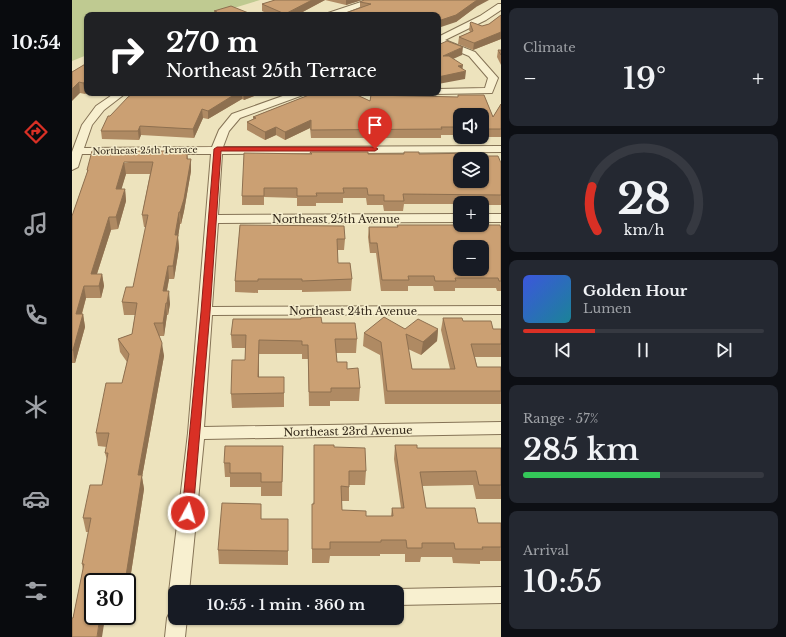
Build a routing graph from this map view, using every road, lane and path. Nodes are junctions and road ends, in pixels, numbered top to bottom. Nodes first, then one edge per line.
1 (375, 0) edge
2 (501, 6) edge
3 (340, 12) edge
4 (441, 39) edge
5 (441, 41) edge
6 (441, 92) edge
7 (117, 96) edge
8 (292, 96) edge
9 (217, 149) junction
10 (501, 149) edge
11 (78, 151) junction
12 (72, 167) edge
13 (453, 218) edge
14 (489, 218) edge
15 (501, 218) edge
16 (212, 219) junction
17 (501, 310) edge
18 (206, 312) junction
19 (501, 428) edge
20 (196, 433) junction
21 (180, 585) edge
22 (501, 595) edge
23 (404, 597) edge
24 (176, 625) edge
25 (174, 637) edge

1 - 3 street
2 - 4 street
5 - 6 street
7 - 11 street
8 - 9 street
9 - 10 street, Northeast 25th Terrace
9 - 11 street, Northeast 25th Terrace
9 - 16 street
11 - 12 street
13 - 16 street, Northeast 25th Avenue
14 - 15 street
16 - 18 street
17 - 18 street, Northeast 24th Avenue
18 - 20 street
19 - 20 street, Northeast 23rd Avenue
20 - 21 street
22 - 23 street
24 - 25 street

